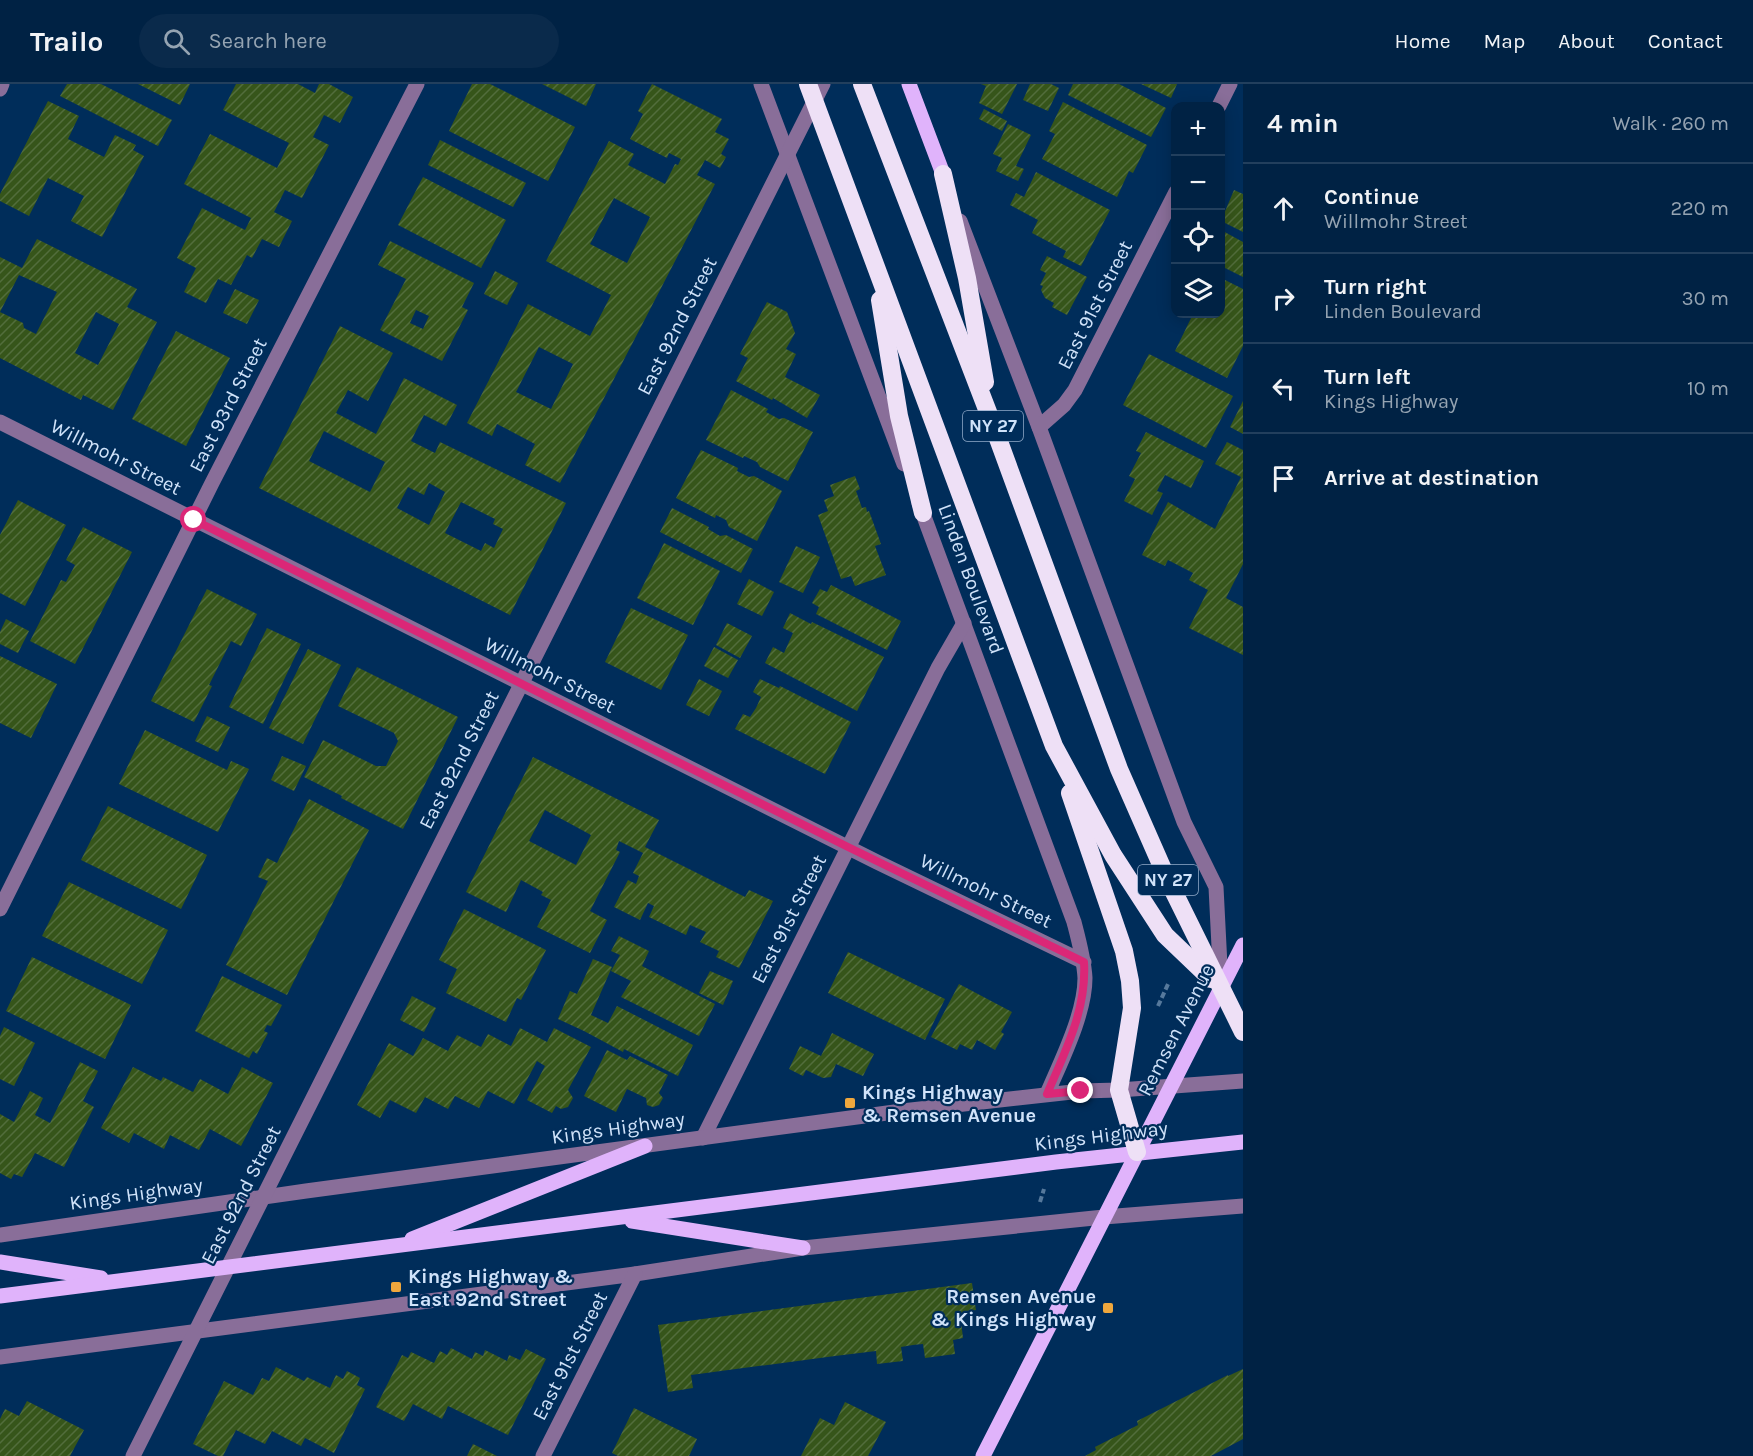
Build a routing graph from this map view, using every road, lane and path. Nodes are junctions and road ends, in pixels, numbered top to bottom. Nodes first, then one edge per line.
1 (2, 84) edge
2 (417, 84) edge
3 (760, 84) edge
4 (808, 84) edge
5 (823, 84) edge
6 (862, 84) edge
7 (909, 84) edge
8 (1230, 84) edge
9 (0, 89) edge
10 (814, 102) junction
11 (1220, 102) edge
12 (788, 156) junction
13 (943, 174) junction
14 (1171, 202) edge
15 (872, 257) junction
16 (0, 423) edge
17 (993, 425) junction
18 (1039, 427) junction
19 (923, 513) junction
20 (194, 520) junction
21 (964, 623) junction
22 (521, 684) junction
23 (1054, 746) junction
24 (848, 847) junction
25 (0, 909) edge
26 (1243, 945) edge
27 (1084, 962) junction
28 (1221, 988) junction
29 (1243, 1032) edge
30 (1243, 1081) edge
31 (1170, 1086) junction
32 (1119, 1090) junction
33 (1047, 1094) junction
34 (703, 1138) junction
35 (1243, 1142) edge
36 (645, 1146) junction
37 (1137, 1152) junction
38 (1044, 1189) dead end
39 (263, 1197) junction
40 (1039, 1203) dead end
41 (1243, 1206) edge
42 (1104, 1217) junction
43 (614, 1219) junction
44 (0, 1235) edge
45 (393, 1247) junction
46 (803, 1248) junction
47 (0, 1262) edge
48 (227, 1268) junction
49 (635, 1274) junction
50 (119, 1281) junction
51 (0, 1296) edge
52 (196, 1331) junction
53 (0, 1357) edge
54 (133, 1456) edge
55 (543, 1456) edge
56 (983, 1456) edge

1 - 9 street
2 - 20 street, East 93rd Street
3 - 12 street, Linden Boulevard
4 - 10 highway, Linden Boulevard / NY 27
5 - 10 street, East 92nd Street
6 - 17 highway, Linden Boulevard / NY 27
7 - 13 main road, Linden Boulevard
8 - 11 street
10 - 12 street, East 92nd Street
10 - 15 highway, Linden Boulevard / NY 27
12 - 19 street, Linden Boulevard
12 - 22 street, East 92nd Street
13 - 17 highway
13 - 18 street, Linden Boulevard
14 - 18 street, East 91st Street
15 - 19 highway
15 - 23 highway, Linden Boulevard / NY 27
16 - 20 street, Willmohr Street
17 - 28 highway, Linden Boulevard / NY 27
18 - 28 street, Linden Boulevard
19 - 21 street, Linden Boulevard
20 - 22 street, Willmohr Street
20 - 25 street, East 93rd Street
21 - 24 street, East 91st Street
21 - 27 street, Linden Boulevard
22 - 24 street, Willmohr Street
22 - 39 street, East 92nd Street
23 - 28 highway, Linden Boulevard / NY 27
23 - 32 highway
24 - 27 street, Willmohr Street
24 - 34 street, East 91st Street
26 - 28 main road, Remsen Avenue
27 - 33 street, Linden Boulevard
28 - 29 highway, Linden Boulevard / NY 27
28 - 31 main road, Remsen Avenue
30 - 31 street, Kings Highway
31 - 32 street, Kings Highway
31 - 37 main road, Remsen Avenue
32 - 33 street, Kings Highway
32 - 37 highway
33 - 34 street, Kings Highway
34 - 36 street, Kings Highway
35 - 37 main road, Kings Highway
36 - 39 street, Kings Highway
36 - 45 main road
37 - 42 main road, Remsen Avenue
37 - 43 main road, Kings Highway
38 - 40 path
39 - 44 street, Kings Highway
39 - 48 street, East 92nd Street
41 - 42 street
42 - 46 street
42 - 56 main road, Remsen Avenue
43 - 45 main road, Kings Highway
43 - 46 main road
45 - 48 main road, Kings Highway
46 - 49 street
47 - 50 main road
48 - 50 main road, Kings Highway
48 - 52 street, East 92nd Street
49 - 52 street
49 - 55 street, East 91st Street
50 - 51 main road, Kings Highway
52 - 53 street
52 - 54 street, East 92nd Street

